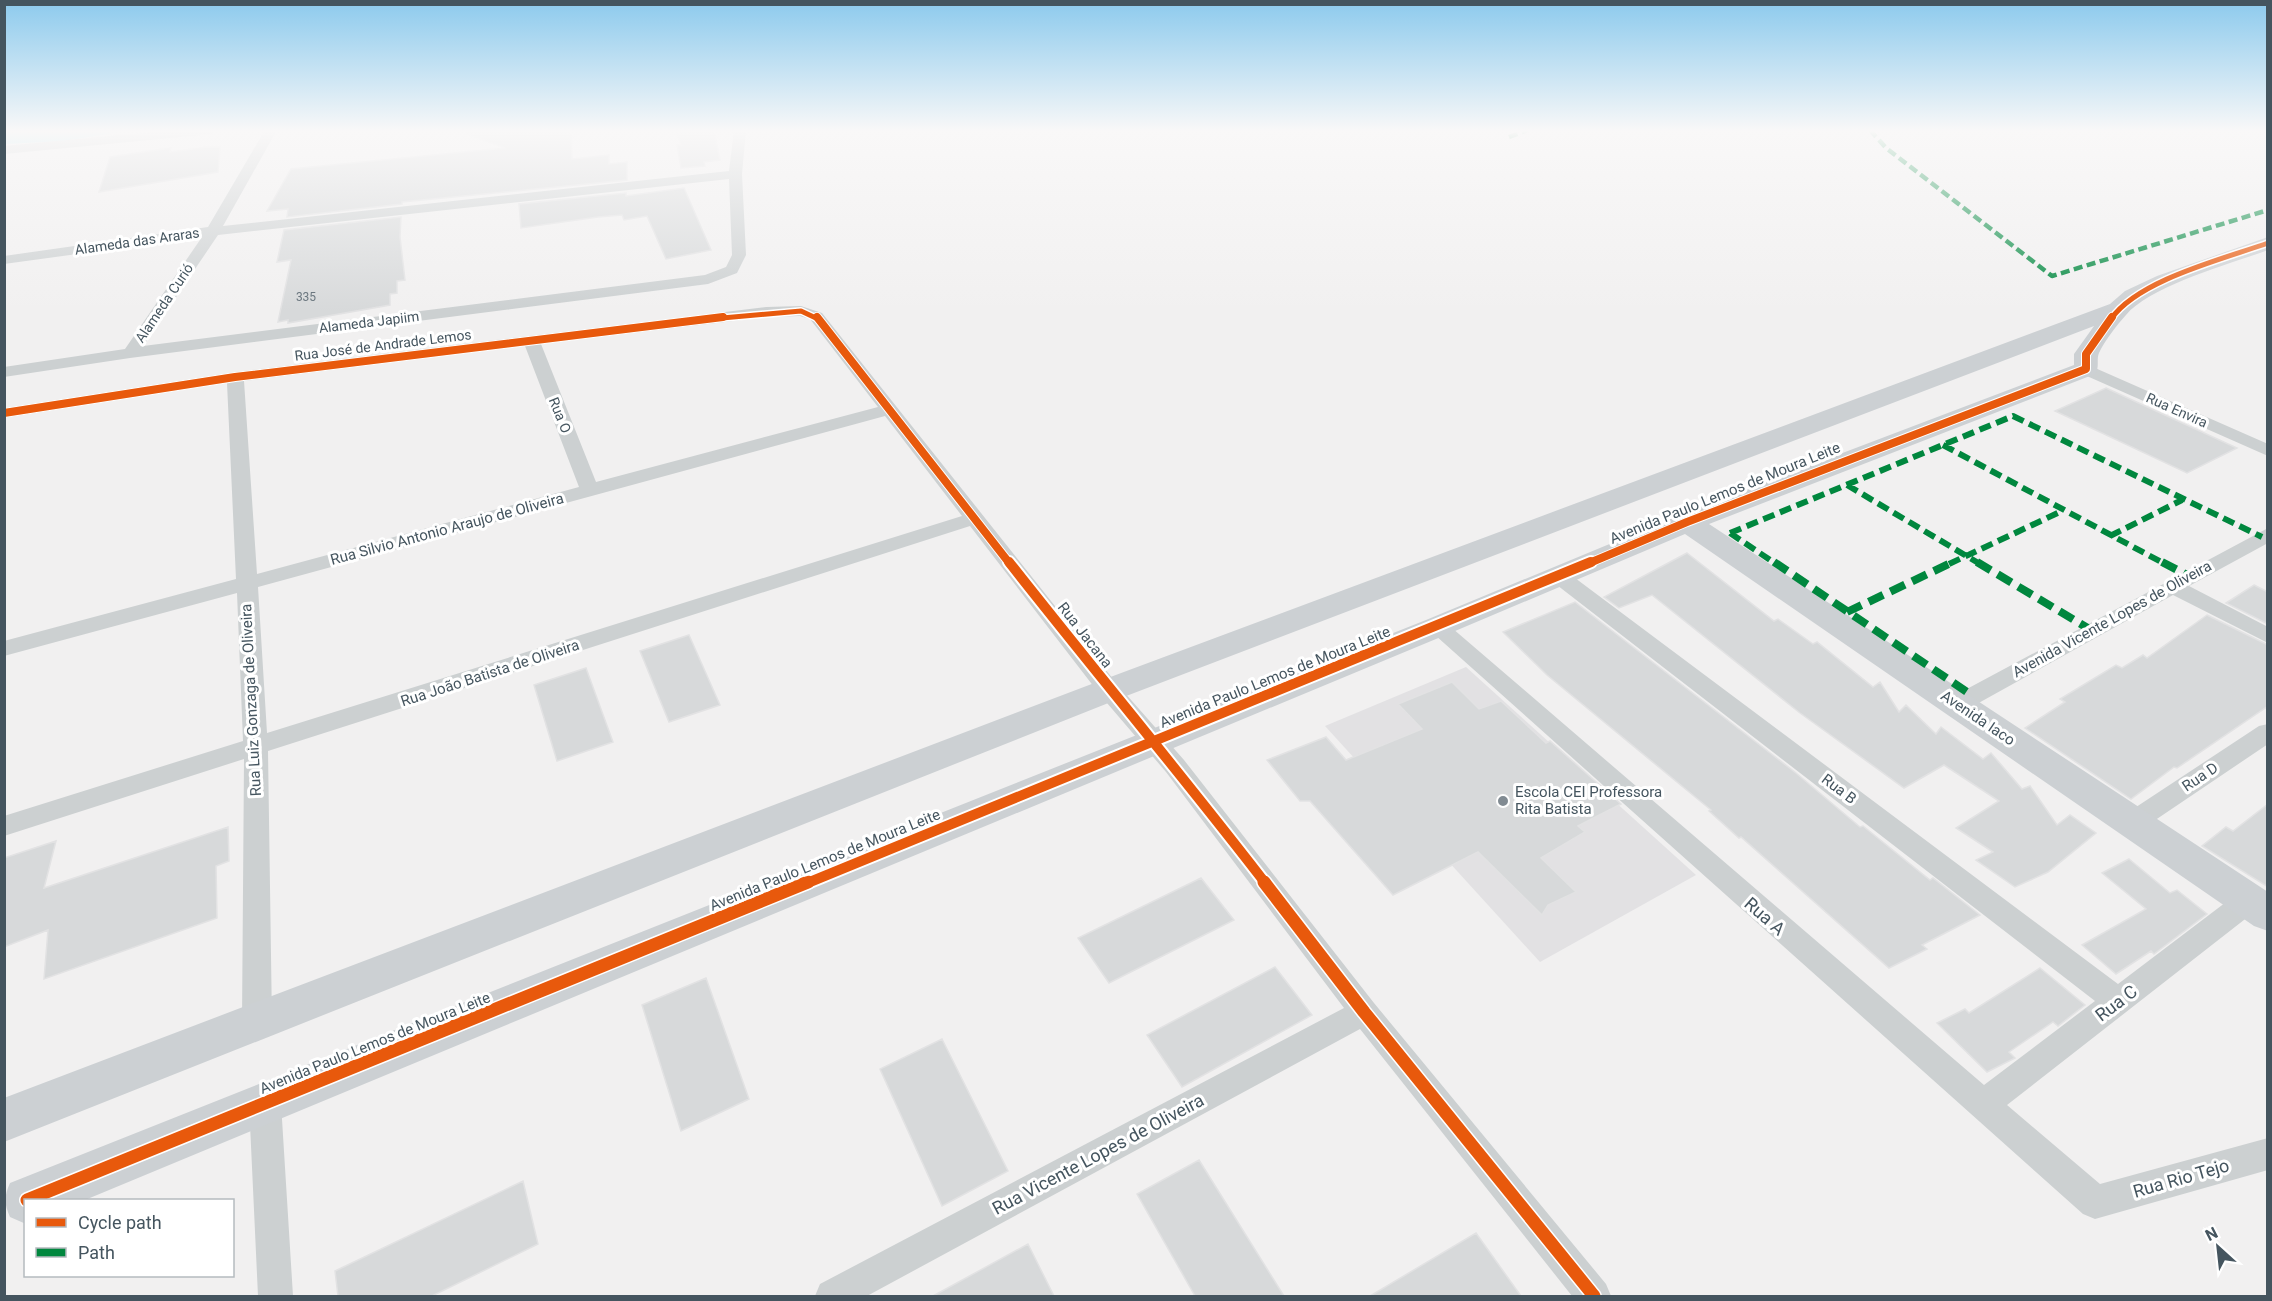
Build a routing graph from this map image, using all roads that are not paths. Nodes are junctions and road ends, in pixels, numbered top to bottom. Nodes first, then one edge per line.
1 (236, 191) edge
2 (582, 191) edge
3 (736, 191) edge
4 (213, 231) junction
5 (2268, 243) edge
6 (4, 260) edge
7 (2118, 309) junction
8 (766, 312) joint
9 (531, 341) junction
10 (130, 353) junction
11 (2086, 369) junction
12 (4, 372) edge
13 (235, 377) junction
14 (889, 409) junction
15 (4, 413) edge
16 (2268, 451) edge
17 (590, 489) junction
18 (975, 518) junction
19 (1687, 522) junction
20 (2268, 534) edge
21 (1560, 577) junction
22 (245, 584) junction
23 (2172, 586) junction
24 (1437, 627) junction
25 (2268, 636) edge
26 (4, 650) edge
27 (1109, 690) junction
28 (1958, 704) junction
29 (2268, 732) edge
30 (1154, 742) junction
31 (256, 747) junction
32 (2133, 822) junction
33 (4, 826) edge
34 (2258, 907) edge
35 (2118, 1002) junction
36 (1364, 1012) junction
37 (257, 1023) junction
38 (265, 1103) junction
39 (1984, 1104) junction
40 (4, 1120) edge
41 (2268, 1154) edge
42 (31, 1199) edge
43 (24, 1202) edge
44 (2095, 1202) joint
45 (4, 1210) edge
46 (276, 1296) edge
47 (832, 1296) edge
48 (1594, 1296) edge

1 - 4 street, Alameda Curió
2 - 4 street, Alameda das Araras
3 - 10 street, Alameda Japiim
4 - 6 street, Alameda das Araras
4 - 10 street, Alameda Curió
5 - 7 street, Avenida Paulo Lemos de Moura Leite
7 - 11 street, Avenida Paulo Lemos de Moura Leite
7 - 27 street, Avenida Paulo Lemos de Moura Leite
8 - 9 street, Rua José de Andrade Lemos
8 - 14 street, Rua Jacana
9 - 13 street, Rua José de Andrade Lemos
9 - 17 street, Rua O
10 - 12 street, Alameda Japiim
11 - 16 street, Rua Envira
11 - 19 street, Avenida Paulo Lemos de Moura Leite
13 - 15 street, Rua José de Andrade Lemos
13 - 22 street, Rua Luiz Gonzaga de Oliveira
14 - 17 street, Rua Silvio Antonio Araujo de Oliveira
14 - 18 street, Rua Jacana
17 - 22 street, Rua Silvio Antonio Araujo de Oliveira
18 - 27 street, Rua Jacana
18 - 31 street, Rua João Batista de Oliveira
19 - 21 street, Avenida Paulo Lemos de Moura Leite
19 - 28 street, Avenida Iaco
20 - 23 street, Avenida Vicente Lopes de Oliveira
21 - 24 street, Avenida Paulo Lemos de Moura Leite
21 - 35 street, Rua B
22 - 26 street, Rua Silvio Antonio Araujo de Oliveira
22 - 31 street, Rua Luiz Gonzaga de Oliveira
23 - 25 street
23 - 28 street, Avenida Vicente Lopes de Oliveira
24 - 30 street, Avenida Paulo Lemos de Moura Leite
24 - 39 street, Rua A
27 - 30 street, Rua Jacana
27 - 37 street, Avenida Paulo Lemos de Moura Leite
28 - 32 street, Avenida Iaco
29 - 32 street, Rua D
30 - 36 street, Rua Jacana
30 - 38 street, Avenida Paulo Lemos de Moura Leite
31 - 33 street, Rua João Batista de Oliveira
31 - 37 street, Rua Luiz Gonzaga de Oliveira
32 - 34 street, Avenida Iaco
34 - 35 street, Rua C
35 - 39 street, Rua C
36 - 47 street, Rua Vicente Lopes de Oliveira
36 - 48 street, Rua Jacana
37 - 40 street, Avenida Paulo Lemos de Moura Leite
38 - 42 street, Avenida Paulo Lemos de Moura Leite
38 - 46 street
39 - 44 street, Rua A
41 - 44 street, Rua Rio Tejo
43 - 45 street, Avenida Paulo Lemos de Moura Leite

